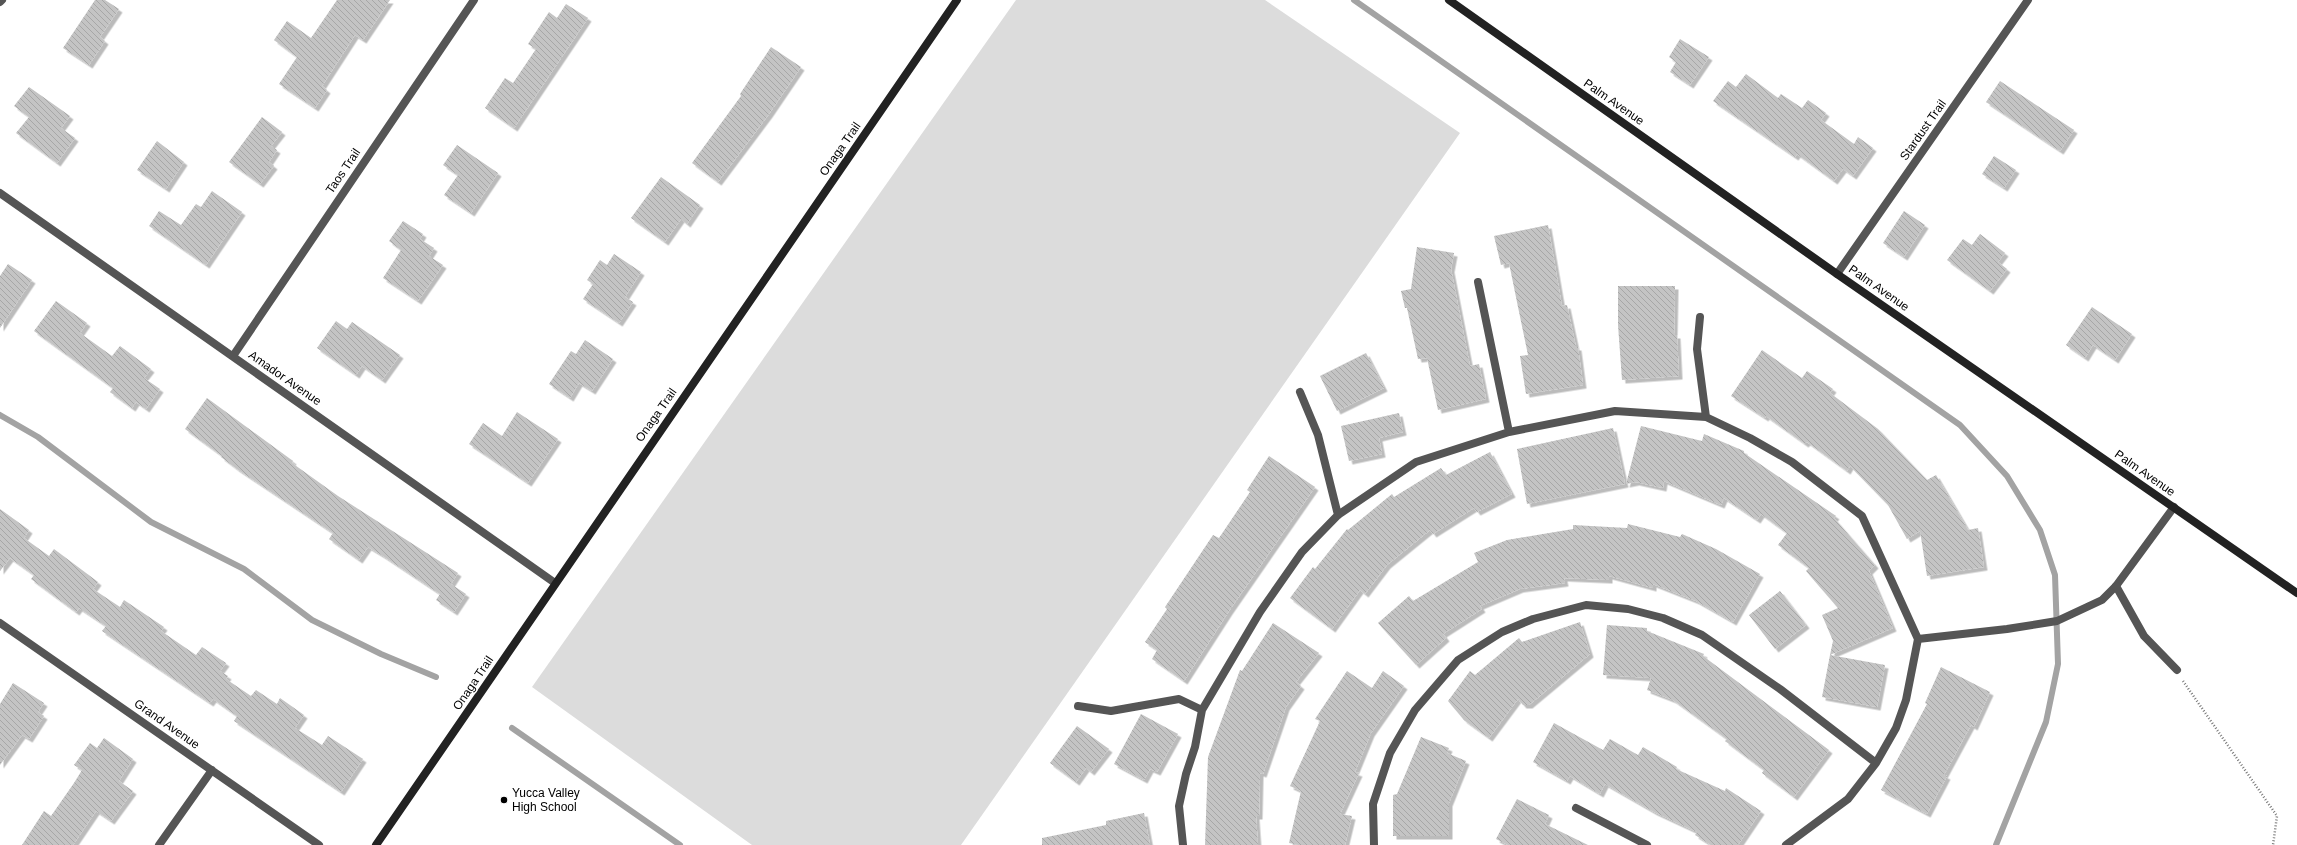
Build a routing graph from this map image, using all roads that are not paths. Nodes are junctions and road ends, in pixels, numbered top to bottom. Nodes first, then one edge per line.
1 (474, 0) edge
2 (957, 0) edge
3 (1450, 0) edge
4 (2028, 0) edge
5 (0, 194) edge
6 (1837, 274) junction
7 (1478, 282) dead end
8 (1700, 317) dead end
9 (233, 356) junction
10 (1300, 392) dead end
11 (1706, 418) junction
12 (1509, 432) junction
13 (2174, 507) junction
14 (1338, 515) junction
15 (555, 583) junction
16 (2116, 586) junction
17 (2297, 593) edge
18 (0, 623) edge
19 (1918, 639) junction
20 (2176, 670) road end
21 (1078, 706) dead end
22 (1202, 710) junction
23 (1876, 763) junction
24 (212, 770) junction
25 (1576, 808) dead end
26 (159, 845) edge
27 (319, 845) edge
28 (376, 845) edge
29 (1183, 845) edge
30 (1374, 845) edge
31 (1647, 845) edge
32 (1786, 845) edge

1 - 9 street, Taos Trail
2 - 15 street, Onaga Trail
3 - 6 street, Palm Avenue
4 - 6 street, Stardust Trail
5 - 9 street, Amador Avenue
6 - 13 street, Palm Avenue
7 - 12 street
8 - 11 street
9 - 15 street, Amador Avenue
10 - 14 street
11 - 12 street
11 - 19 street
12 - 14 street
13 - 16 street
13 - 17 street, Palm Avenue
14 - 22 street
15 - 28 street, Onaga Trail
16 - 19 street
16 - 20 street
18 - 24 street, Grand Avenue
19 - 23 street
21 - 22 street
22 - 29 street
23 - 30 street
23 - 32 street
24 - 26 street
24 - 27 street, Grand Avenue
25 - 31 street

